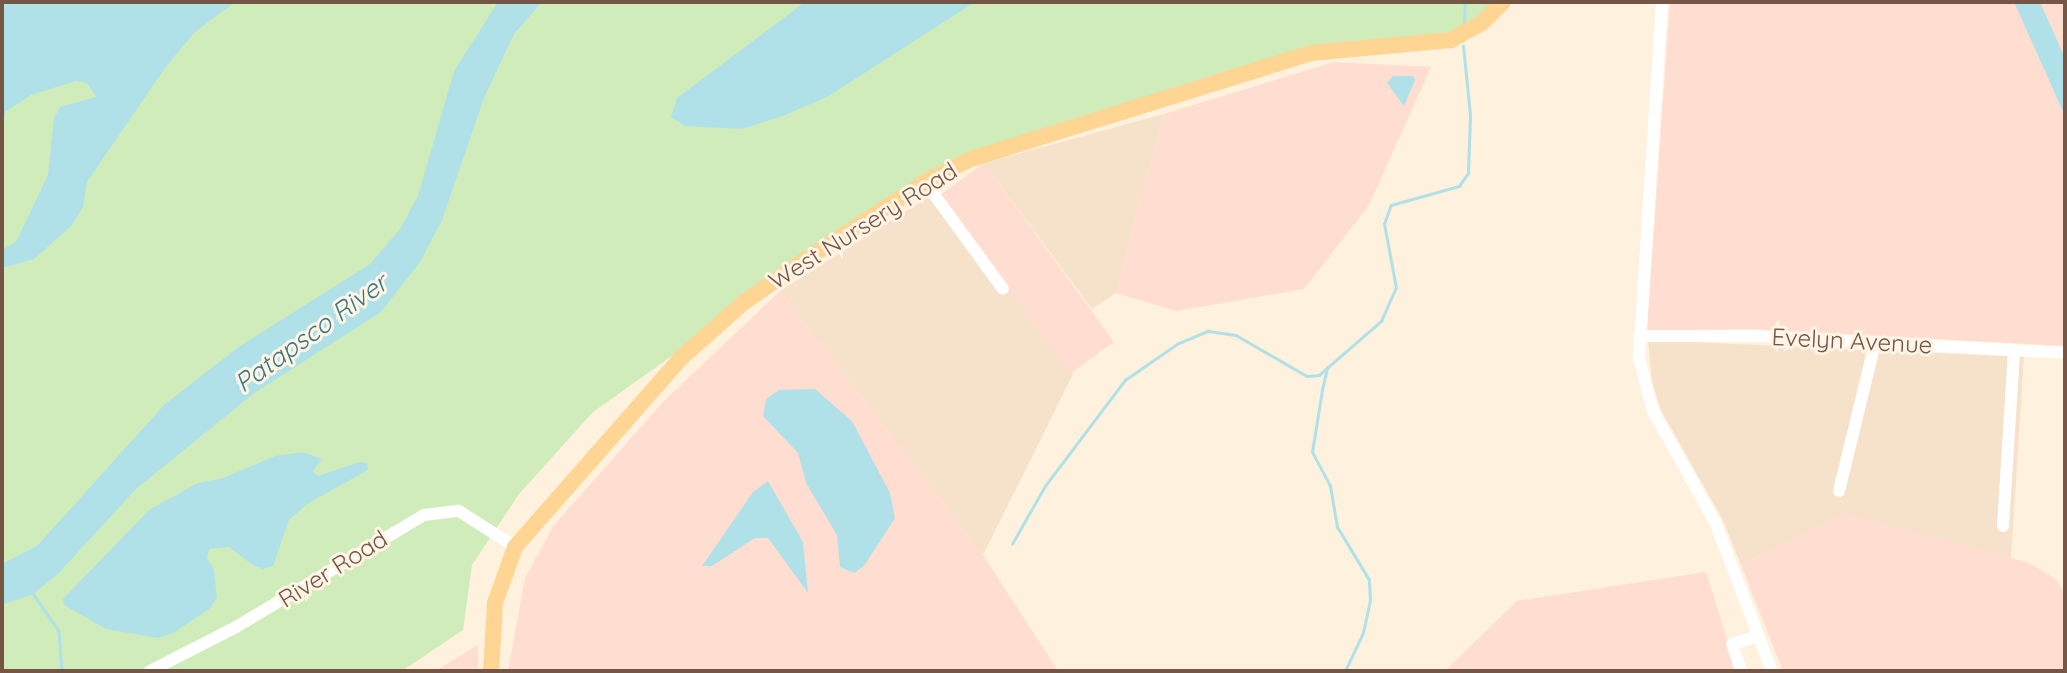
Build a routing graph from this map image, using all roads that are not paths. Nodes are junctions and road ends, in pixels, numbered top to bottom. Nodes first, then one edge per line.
1 (1503, 2) edge
2 (1662, 2) edge
3 (925, 182) junction
4 (1003, 289) dead end
5 (1639, 336) junction
6 (1875, 343) junction
7 (2014, 350) junction
8 (2065, 353) edge
9 (1839, 491) dead end
10 (2003, 526) dead end
11 (515, 547) junction
12 (1759, 636) junction
13 (150, 671) edge
14 (491, 671) edge
15 (1741, 671) edge
16 (1772, 671) edge

1 - 3 main road, West Nursery Road
2 - 5 street
3 - 4 street
3 - 11 main road, West Nursery Road
5 - 6 street, Evelyn Avenue
5 - 12 street
6 - 7 street, Evelyn Avenue
6 - 9 street
7 - 8 street, Evelyn Avenue
7 - 10 street
11 - 13 street, River Road
11 - 14 main road, West Nursery Road
12 - 15 street
12 - 16 street

